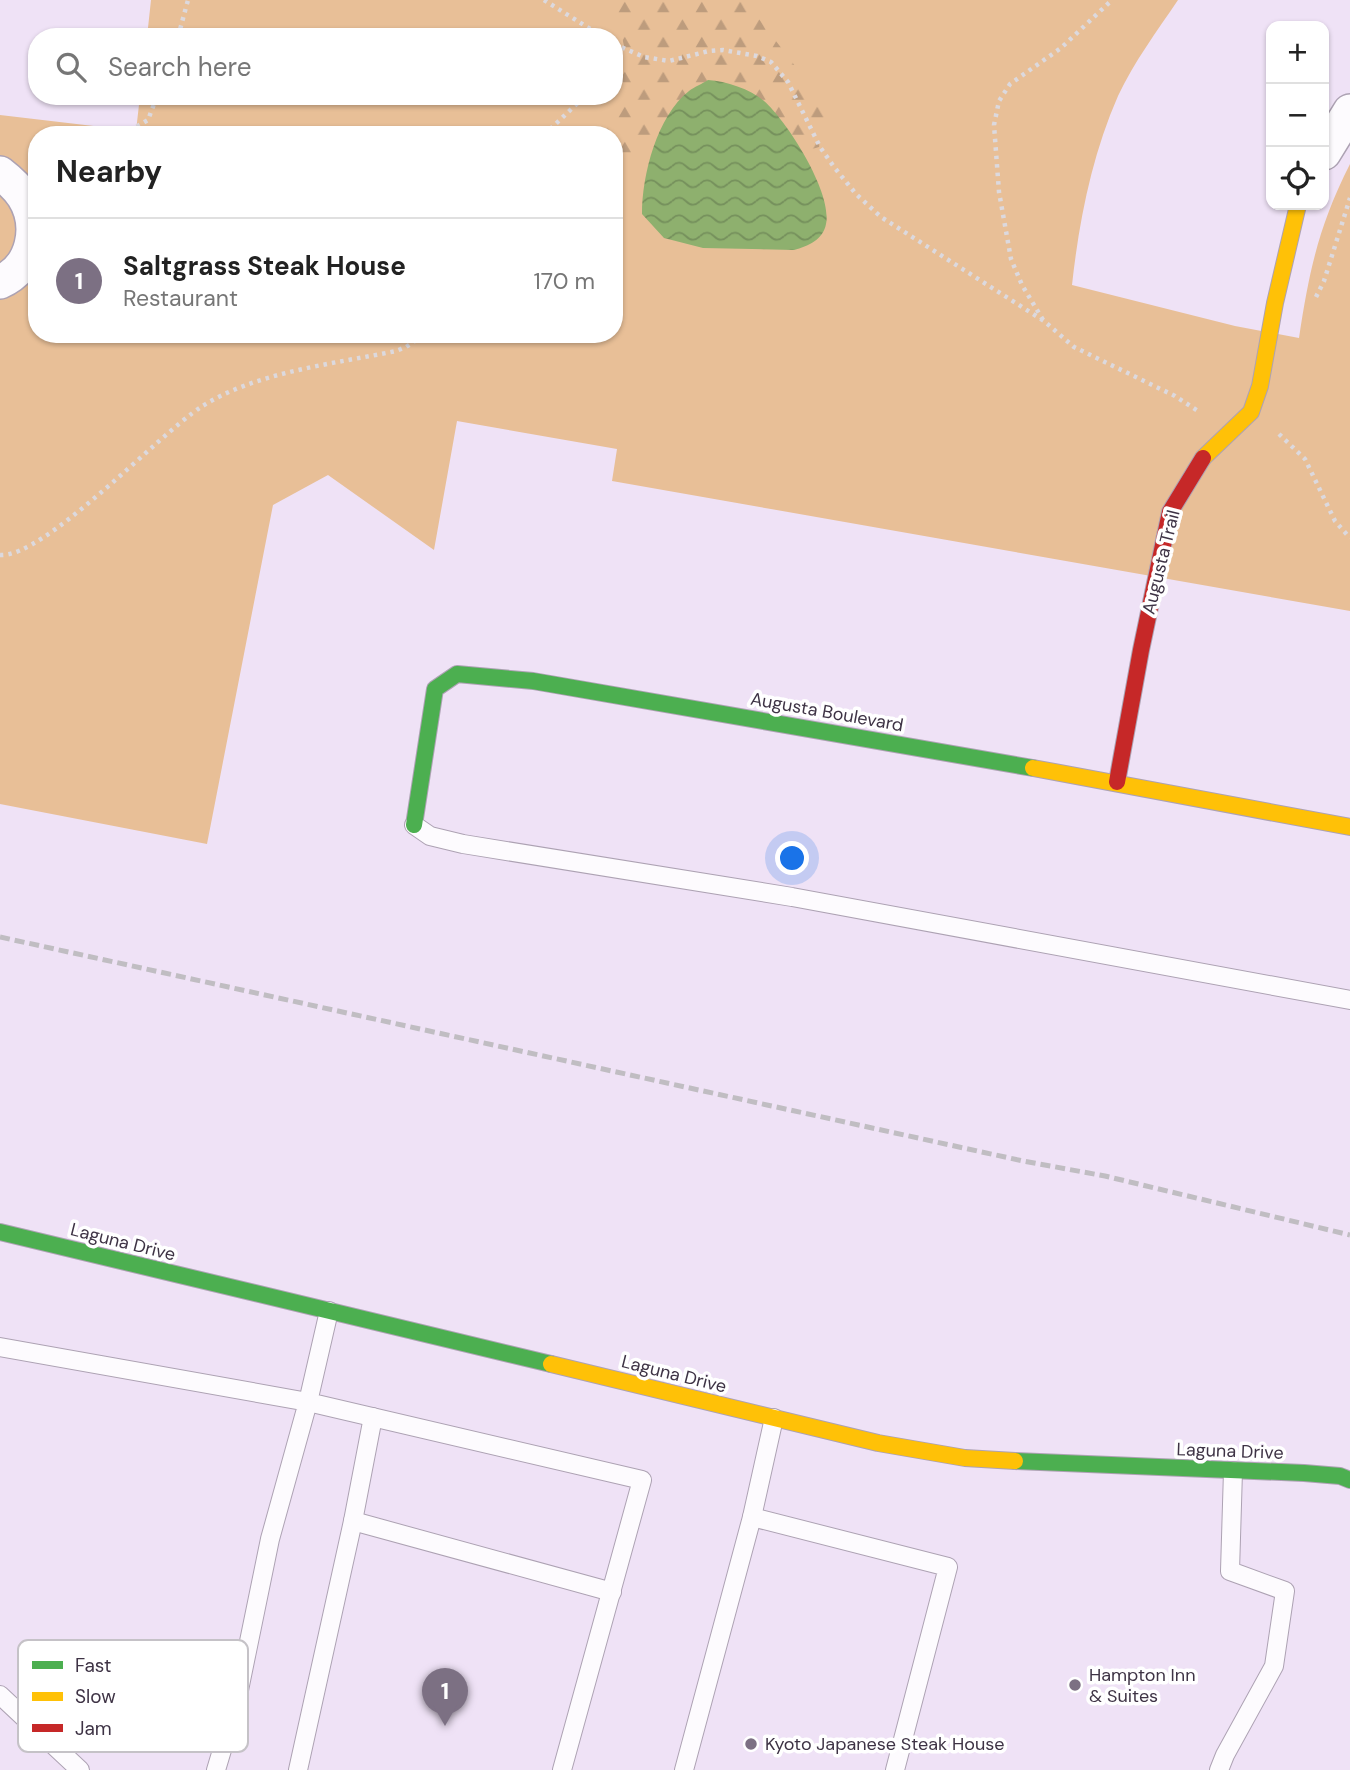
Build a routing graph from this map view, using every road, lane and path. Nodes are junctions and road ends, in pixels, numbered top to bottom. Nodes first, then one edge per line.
1 (188, 0) edge
2 (544, 0) edge
3 (1112, 0) edge
4 (180, 28) edge
5 (589, 28) edge
6 (623, 49) edge
7 (154, 105) edge
8 (576, 105) edge
9 (1350, 111) edge
10 (138, 126) edge
11 (553, 126) edge
12 (1328, 147) edge
13 (0, 173) edge
14 (28, 208) edge
15 (1297, 210) edge
16 (28, 255) edge
17 (0, 282) edge
18 (1044, 321) junction
19 (412, 343) edge
20 (1251, 412) junction
21 (1225, 437) junction
22 (1350, 538) edge
23 (0, 555) edge
24 (1117, 782) junction
25 (414, 825) joint
26 (1350, 827) edge
27 (1350, 1000) edge
28 (0, 1232) edge
29 (329, 1311) junction
30 (0, 1347) edge
31 (308, 1402) junction
32 (373, 1417) junction
33 (774, 1418) junction
34 (1234, 1471) junction
35 (1350, 1480) edge
36 (752, 1517) junction
37 (353, 1521) junction
38 (612, 1592) junction
39 (248, 1646) edge
40 (0, 1695) edge
41 (18, 1712) edge
42 (61, 1752) edge
43 (221, 1752) edge
44 (80, 1770) edge
45 (216, 1770) edge
46 (298, 1770) edge
47 (562, 1770) edge
48 (684, 1770) edge
49 (895, 1770) edge
50 (1219, 1770) edge

1 - 4 path
2 - 5 path
3 - 18 path
6 - 18 path
7 - 10 path
8 - 11 path
9 - 12 street
13 - 14 street
15 - 20 street, Augusta Trail
16 - 17 street
18 - 21 path
19 - 23 path
20 - 21 street, Augusta Trail
20 - 22 path
21 - 24 street, Augusta Trail
24 - 25 street, Augusta Boulevard
24 - 26 street, Augusta Boulevard
25 - 27 lane
28 - 29 street, Laguna Drive
29 - 31 lane
29 - 33 street, Laguna Drive
30 - 31 lane
31 - 32 lane
31 - 39 lane
32 - 37 lane
32 - 38 lane
33 - 34 street, Laguna Drive
33 - 36 lane
34 - 35 street, Laguna Drive
34 - 50 lane
36 - 48 lane
36 - 49 lane
37 - 38 lane
37 - 46 lane
38 - 47 lane
40 - 41 lane
42 - 44 lane
43 - 45 lane

